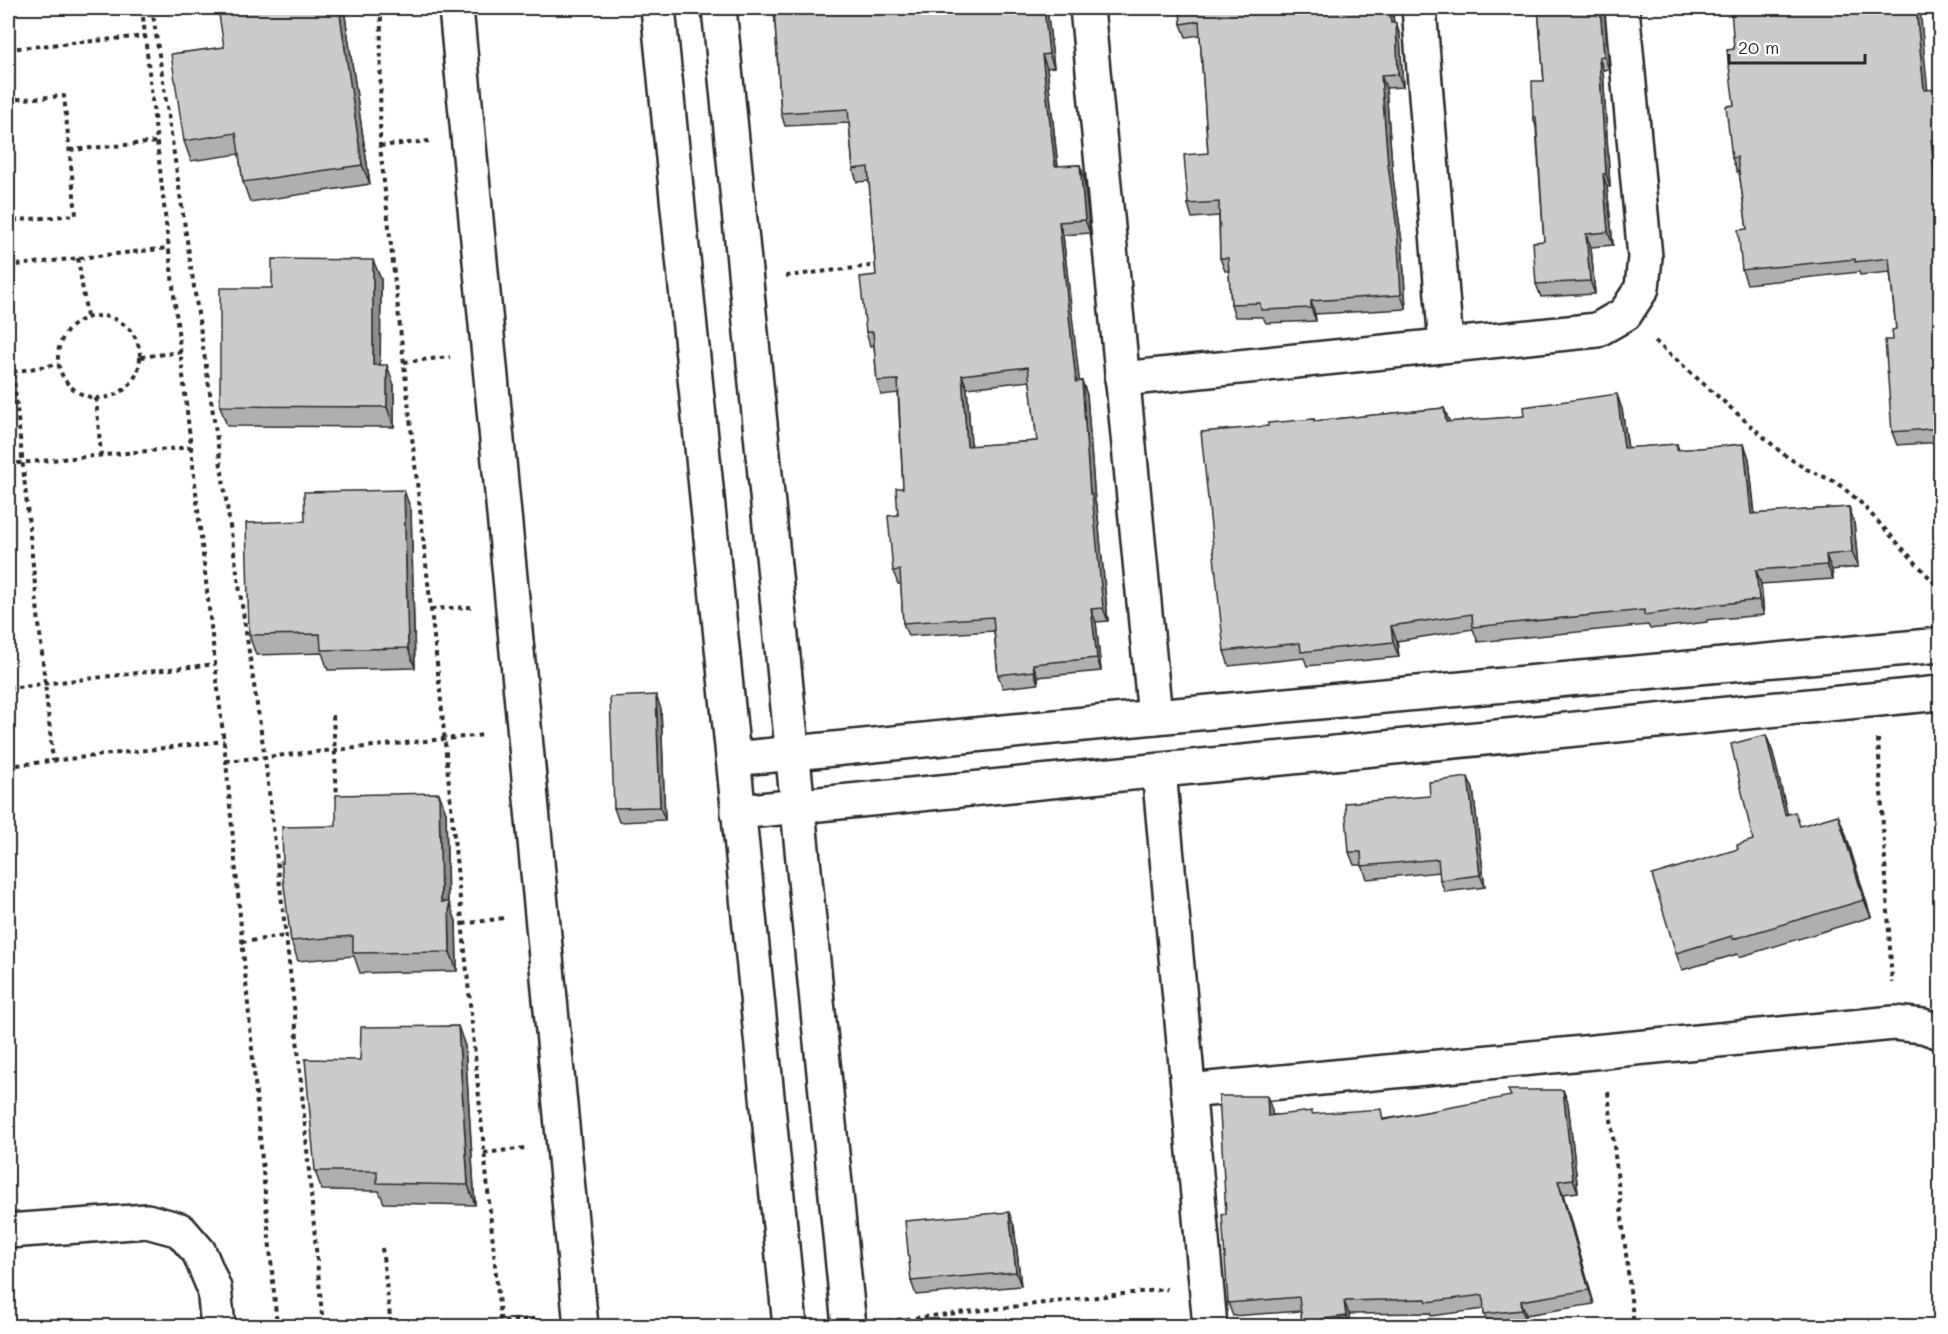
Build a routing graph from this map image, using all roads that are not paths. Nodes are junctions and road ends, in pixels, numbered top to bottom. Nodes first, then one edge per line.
1 (456, 8) edge
2 (658, 8) edge
3 (718, 8) edge
4 (1087, 8) edge
5 (1419, 8) edge
6 (1623, 8) edge
7 (1446, 345) junction
8 (1122, 379) junction
9 (1941, 645) edge
10 (1941, 693) edge
11 (1155, 717) junction
12 (792, 753) junction
13 (734, 759) junction
14 (1159, 771) junction
15 (797, 806) junction
16 (738, 812) junction
17 (1941, 1032) edge
18 (1188, 1090) junction
19 (8, 1231) edge
20 (581, 1320) edge
21 (218, 1326) edge
22 (790, 1326) edge
23 (848, 1326) edge
24 (1210, 1326) edge

1 - 20 street
2 - 13 street
3 - 12 street
4 - 8 street
5 - 7 street
6 - 7 street
7 - 8 street
8 - 11 street
9 - 11 street
10 - 14 street
11 - 12 street
12 - 13 street
12 - 15 street
13 - 16 street
14 - 15 street
14 - 18 street
15 - 16 street
15 - 23 street
16 - 22 street
17 - 18 street
18 - 24 street
19 - 21 street

